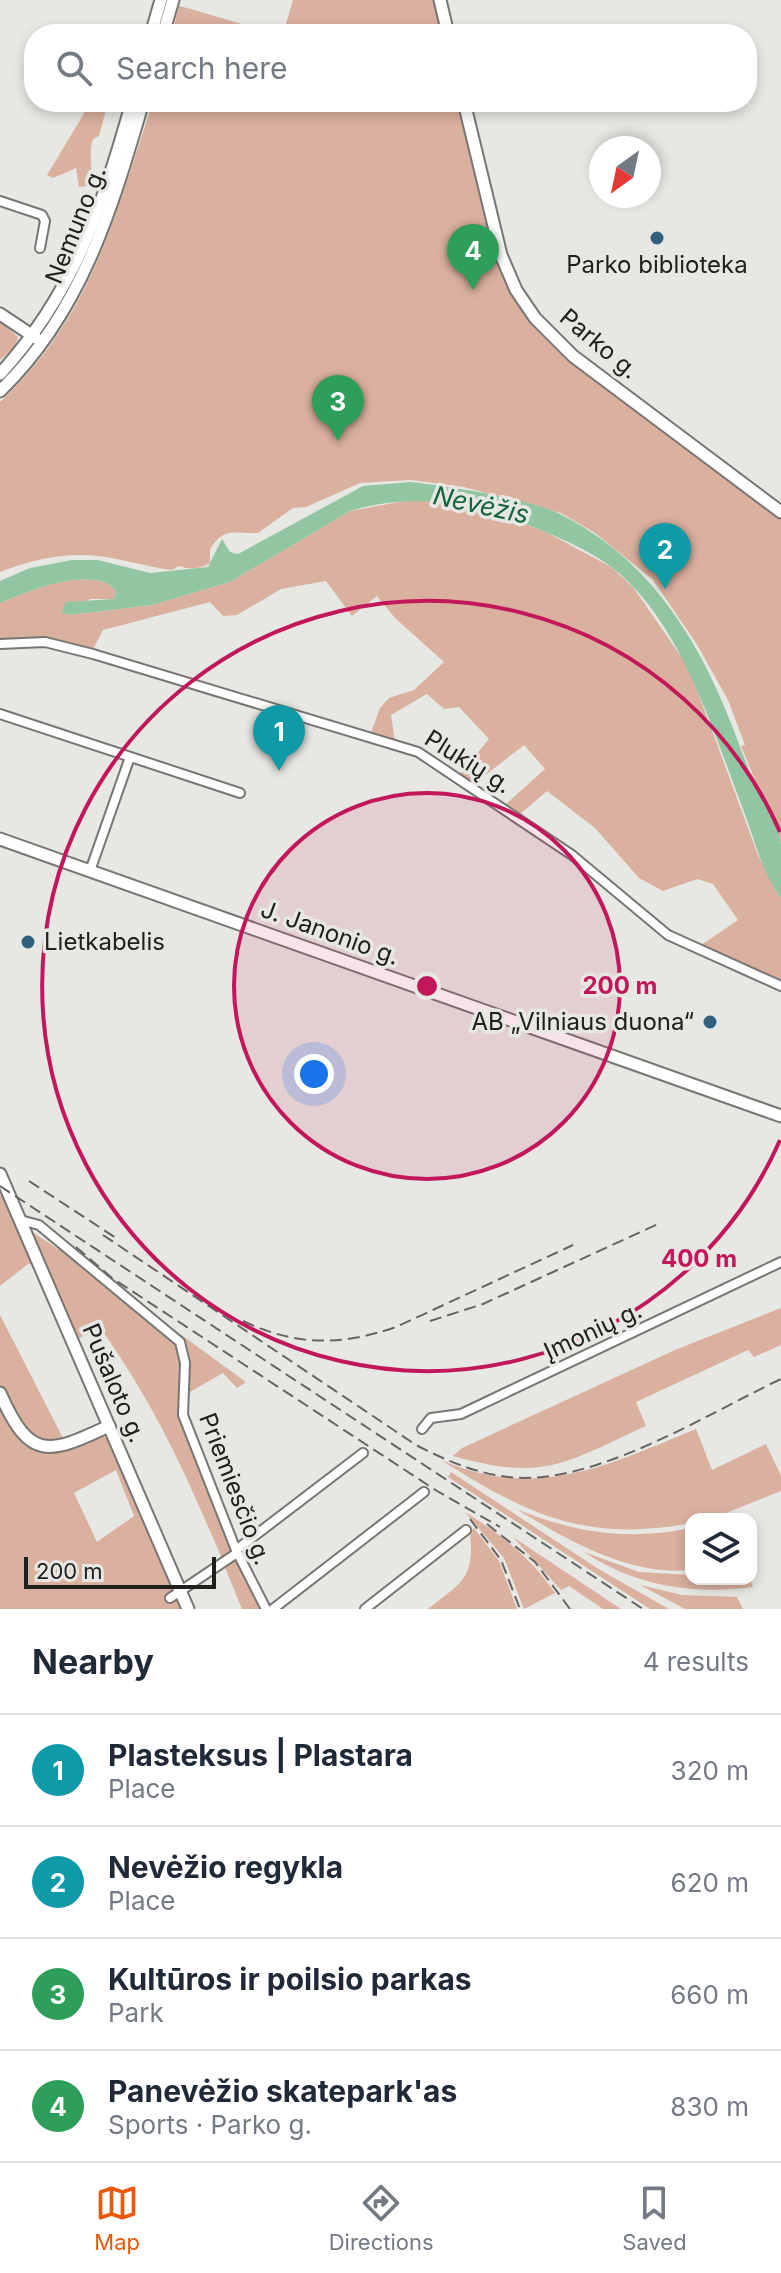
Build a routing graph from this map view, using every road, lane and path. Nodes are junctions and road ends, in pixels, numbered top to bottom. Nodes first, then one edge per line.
1 (161, 0) edge
2 (173, 0) edge
3 (440, 0) edge
4 (154, 24) edge
5 (166, 24) edge
6 (446, 24) edge
7 (129, 112) edge
8 (140, 112) edge
9 (466, 112) edge
10 (0, 201) edge
11 (40, 248) dead end
12 (0, 314) edge
13 (38, 340) junction
14 (0, 374) edge
15 (0, 391) edge
16 (781, 512) edge
17 (0, 644) edge
18 (0, 714) edge
19 (130, 757) junction
20 (240, 793) dead end
21 (0, 839) edge
22 (90, 871) junction
23 (781, 986) edge
24 (781, 1116) edge
25 (0, 1174) edge
26 (20, 1220) junction
27 (781, 1262) edge
28 (0, 1393) edge
29 (109, 1426) junction
30 (422, 1429) dead end
31 (363, 1453) dead end
32 (424, 1492) dead end
33 (466, 1530) dead end
34 (236, 1552) junction
35 (175, 1595) junction
36 (188, 1609) edge
37 (266, 1609) edge
38 (273, 1609) edge
39 (365, 1609) edge

1 - 4 main road
2 - 5 main road
3 - 6 main road
7 - 13 main road, Nemuno g.
8 - 13 main road, Nemuno g.
9 - 16 main road, Parko g.
10 - 11 street
12 - 13 main road
13 - 14 main road, Nemuno g.
13 - 15 main road, Nemuno g.
17 - 23 street, Plukių g.
18 - 19 street
19 - 20 street
19 - 22 street
21 - 22 main road, J. Janonio g.
22 - 24 main road, J. Janonio g.
25 - 26 main road, Pušaloto g.
26 - 29 main road, Pušaloto g.
26 - 34 street, Priemiesčio g.
27 - 30 street, Įmonių g.
28 - 29 main road
29 - 35 main road, Pušaloto g.
31 - 34 street
32 - 38 street
33 - 39 street
34 - 35 street
34 - 37 street, Priemiesčio g.
35 - 36 main road, Pušaloto g.

